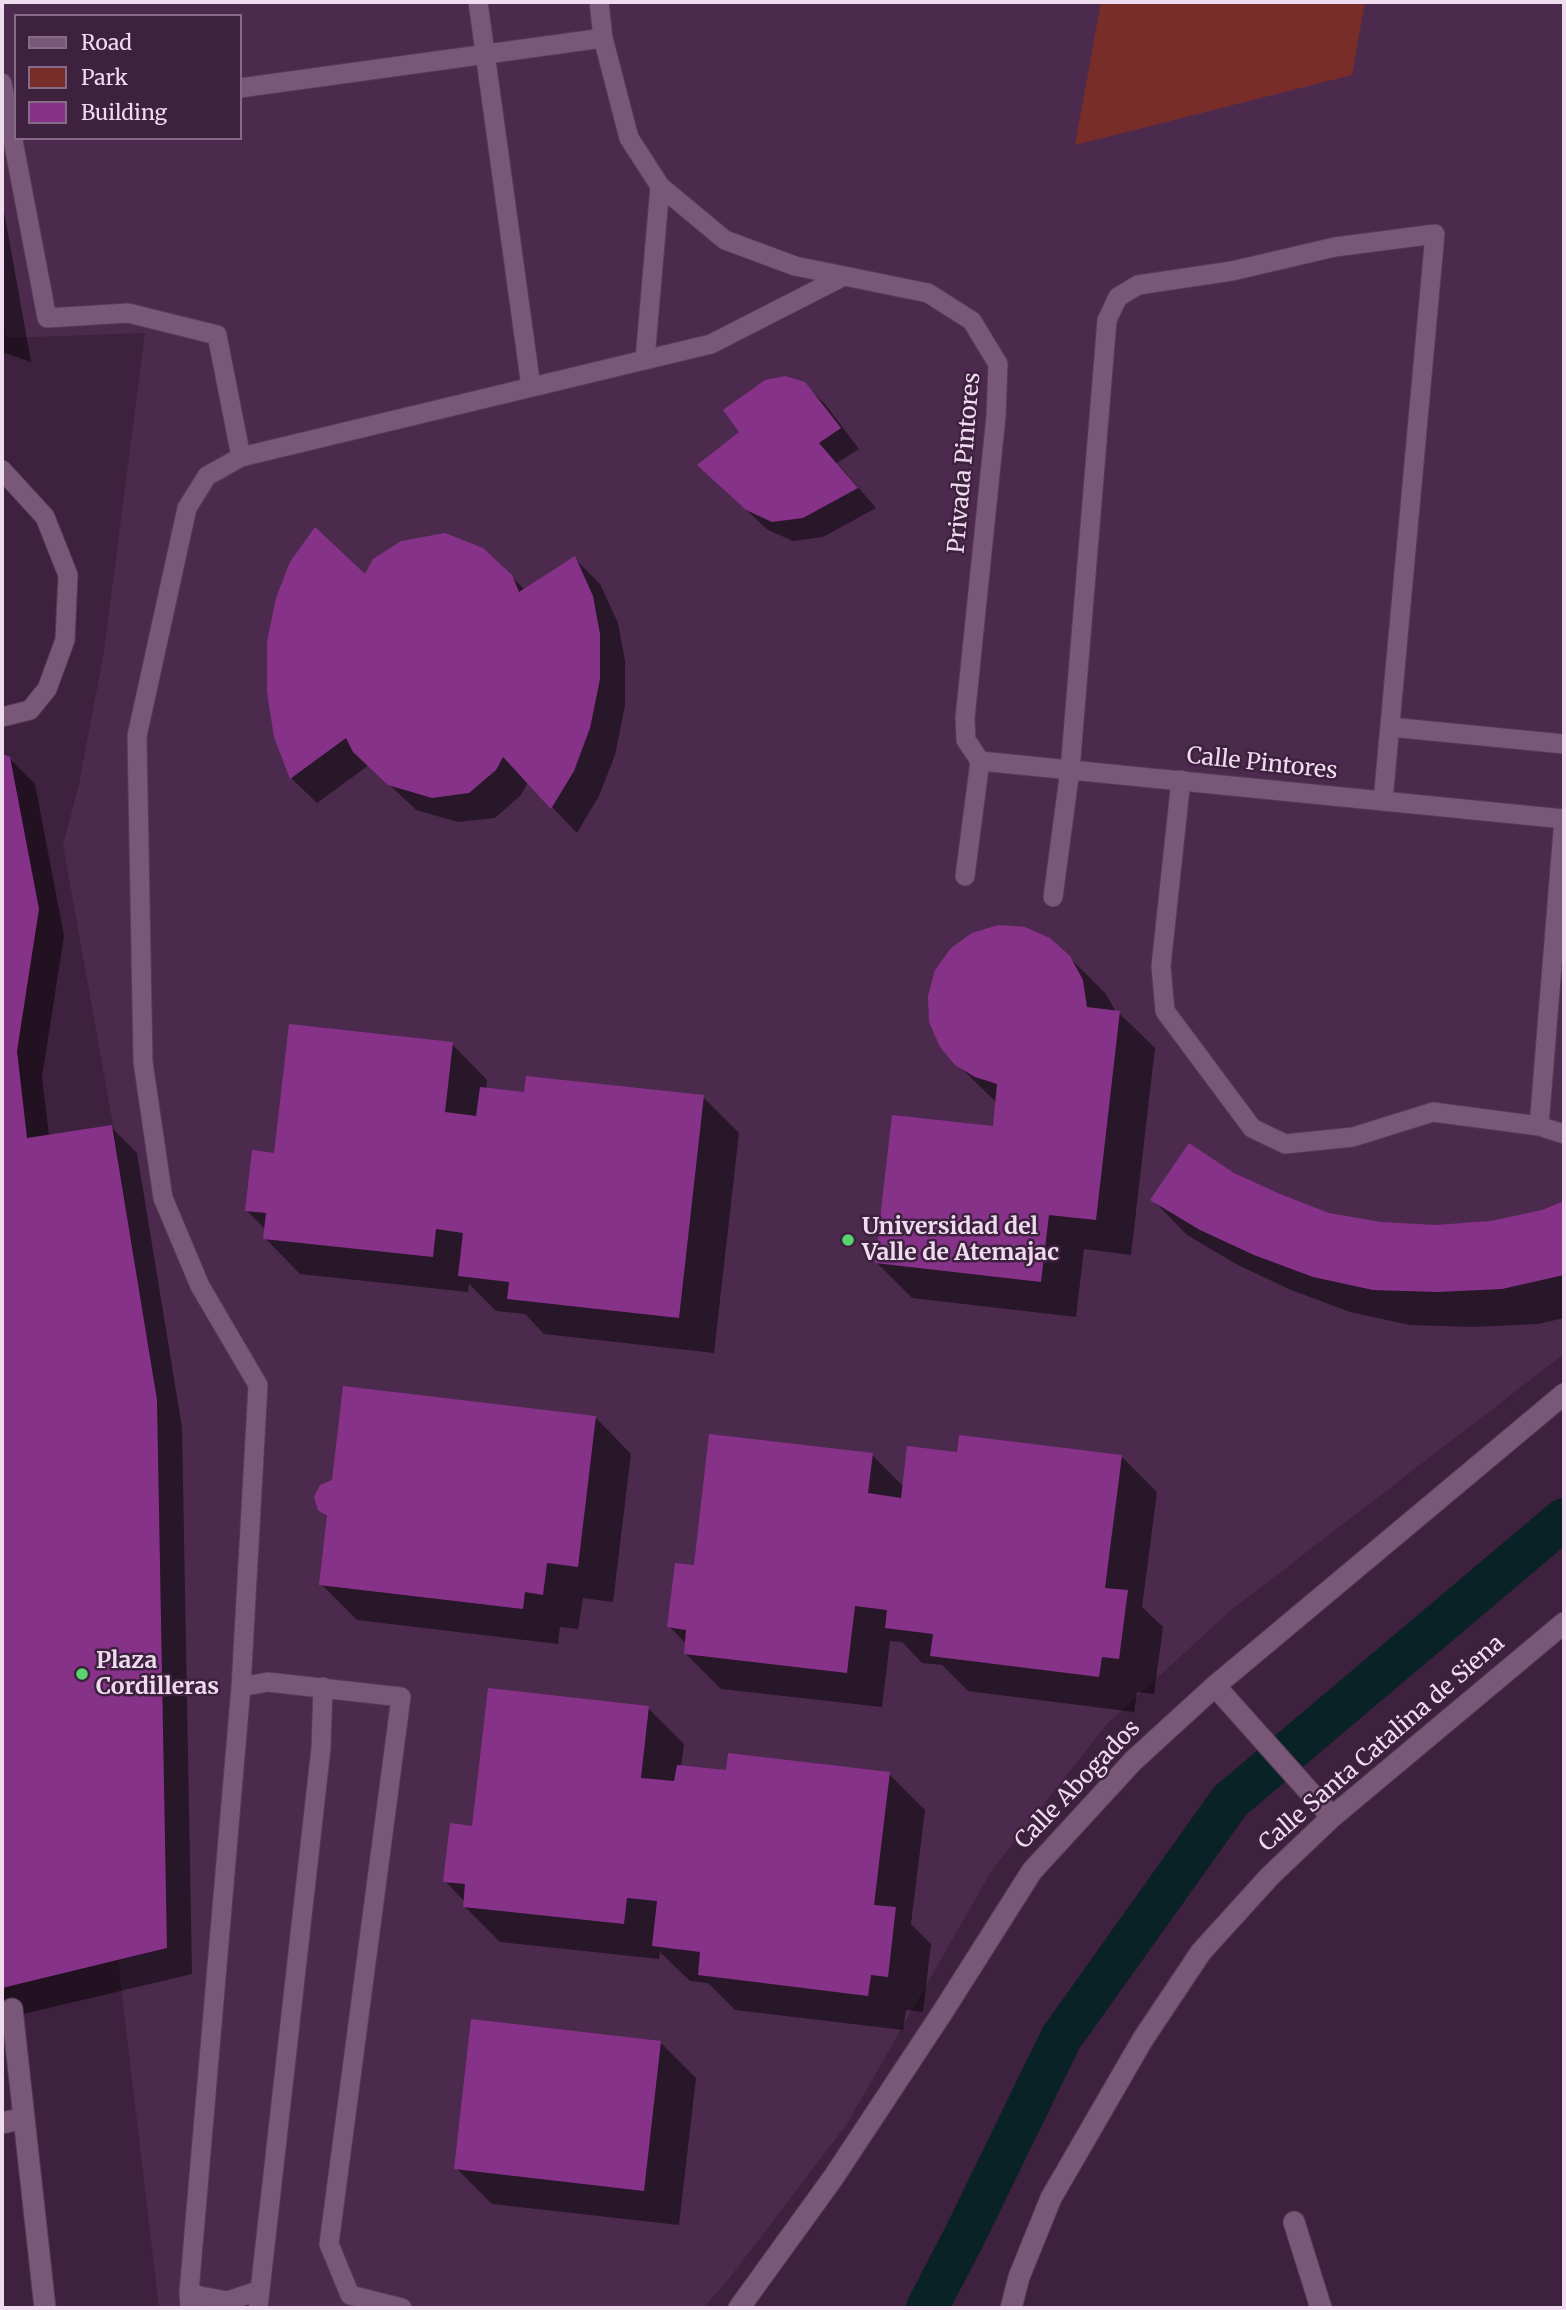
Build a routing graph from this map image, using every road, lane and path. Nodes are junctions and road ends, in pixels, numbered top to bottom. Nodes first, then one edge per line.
1 (478, 2) edge
2 (599, 2) edge
3 (603, 38) junction
4 (486, 54) junction
5 (2, 83) edge
6 (242, 88) edge
7 (12, 119) edge
8 (16, 140) edge
9 (660, 186) junction
10 (844, 276) junction
11 (645, 359) junction
12 (531, 387) junction
13 (241, 457) junction
14 (2, 470) edge
15 (2, 717) edge
16 (1390, 727) junction
17 (1564, 744) edge
18 (980, 761) junction
19 (1070, 770) junction
20 (1181, 780) junction
21 (1383, 801) junction
22 (1564, 818) edge
23 (965, 876) dead end
24 (1561, 896) edge
25 (1054, 897) dead end
26 (1539, 1126) junction
27 (1564, 1134) edge
28 (1564, 1394) edge
29 (1564, 1623) edge
30 (1215, 1686) junction
31 (323, 1687) junction
32 (241, 1688) junction
33 (1332, 1817) junction
34 (12, 2009) dead end
35 (24, 2118) junction
36 (2, 2123) edge
37 (1294, 2222) dead end
38 (259, 2299) edge
39 (189, 2300) edge
40 (46, 2308) edge
41 (402, 2308) edge
42 (739, 2308) edge
43 (1011, 2308) edge
44 (1321, 2308) edge

1 - 4 lane
2 - 3 lane, Privada Pintores
3 - 4 lane
3 - 9 lane, Privada Pintores
4 - 6 lane
4 - 12 lane
5 - 7 lane
8 - 13 lane
9 - 10 lane, Privada Pintores
9 - 11 lane
10 - 11 lane
10 - 18 lane, Privada Pintores
11 - 12 lane
12 - 13 lane
13 - 32 lane
14 - 15 lane
16 - 17 lane
16 - 19 lane
16 - 21 lane
18 - 19 lane, Calle Pintores
18 - 23 lane
19 - 20 lane, Calle Pintores
19 - 25 lane
20 - 21 lane, Calle Pintores
20 - 26 lane
21 - 22 lane, Calle Pintores
22 - 24 lane
24 - 26 lane
26 - 27 lane
28 - 30 street, Calle Abogados
29 - 33 street, Calle Santa Catalina de Siena
30 - 33 street
30 - 42 street, Calle Abogados
31 - 32 lane
31 - 38 lane
31 - 41 lane
32 - 39 lane
33 - 43 street, Calle Santa Catalina de Siena
34 - 35 street
35 - 36 street
35 - 40 street
37 - 44 street
38 - 39 lane

